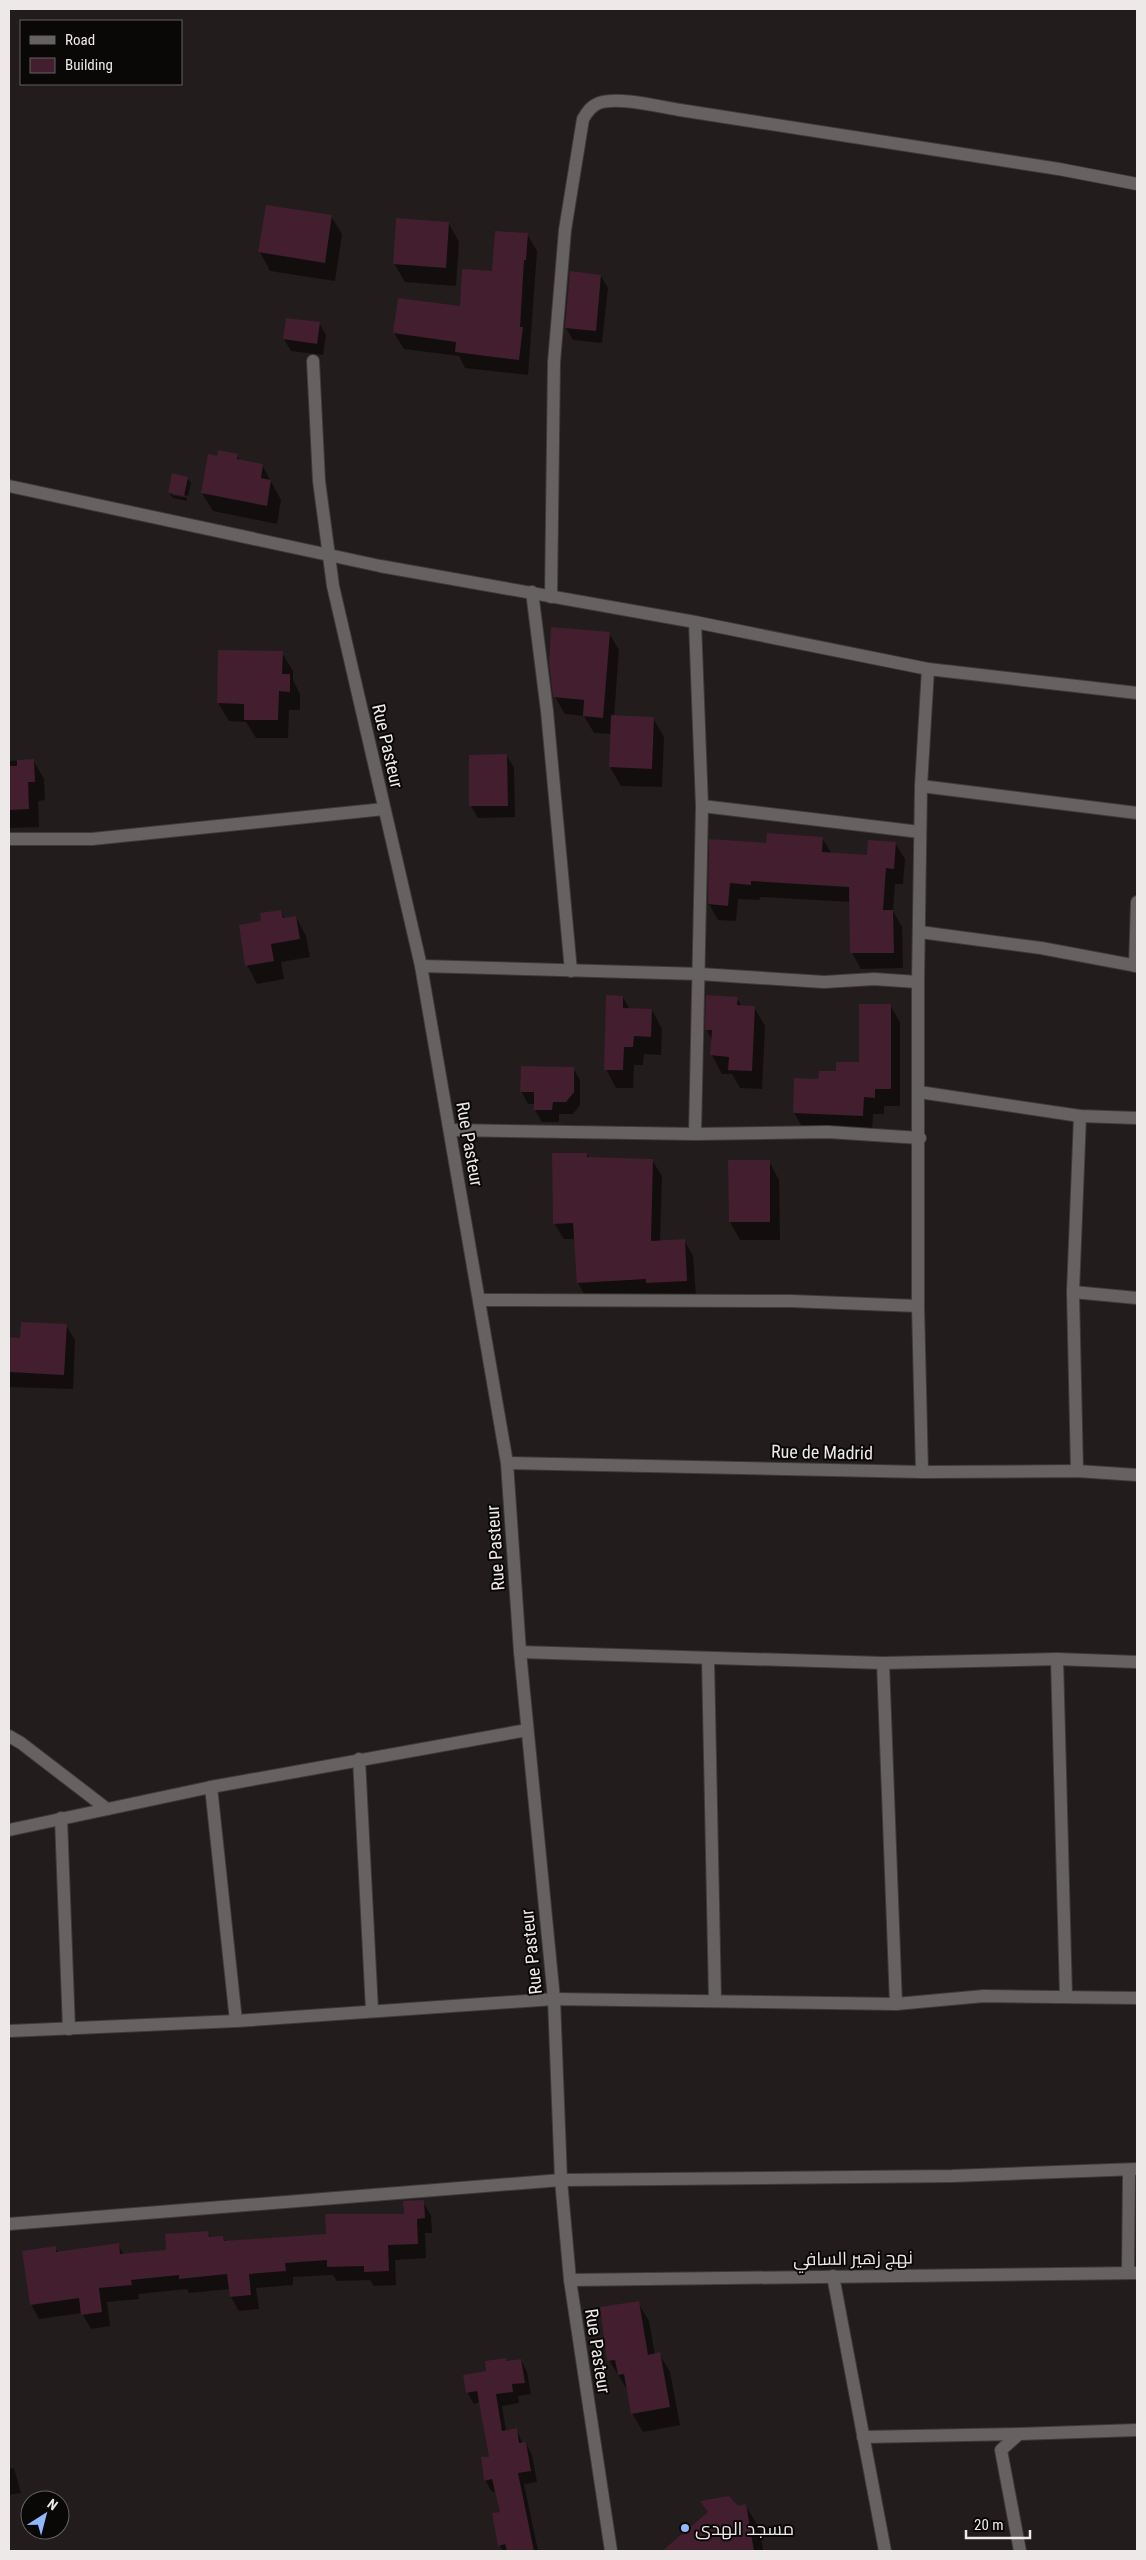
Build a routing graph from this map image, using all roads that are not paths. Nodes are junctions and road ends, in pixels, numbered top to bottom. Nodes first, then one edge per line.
1 (1137, 184) edge
2 (313, 361) dead end
3 (9, 486) edge
4 (328, 555) junction
5 (532, 592) junction
6 (551, 597) junction
7 (696, 622) junction
8 (928, 668) junction
9 (1137, 694) edge
10 (921, 786) junction
11 (702, 806) junction
12 (384, 809) junction
13 (1137, 813) edge
14 (920, 832) junction
15 (9, 839) edge
16 (1137, 902) edge
17 (920, 932) junction
18 (421, 966) junction
19 (1136, 966) edge
20 (571, 971) junction
21 (700, 974) junction
22 (918, 982) junction
23 (919, 1092) junction
24 (1080, 1116) junction
25 (1137, 1118) edge
26 (450, 1130) junction
27 (695, 1134) junction
28 (920, 1138) junction
29 (1073, 1292) junction
30 (1137, 1298) edge
31 (479, 1300) junction
32 (918, 1306) junction
33 (507, 1463) junction
34 (1077, 1471) junction
35 (922, 1472) junction
36 (1137, 1475) edge
37 (520, 1652) junction
38 (708, 1659) junction
39 (1057, 1659) junction
40 (1137, 1662) edge
41 (883, 1663) junction
42 (528, 1730) junction
43 (9, 1736) edge
44 (360, 1759) junction
45 (212, 1787) junction
46 (107, 1809) junction
47 (61, 1818) junction
48 (9, 1830) edge
49 (1066, 1996) junction
50 (1137, 1998) edge
51 (554, 1999) junction
52 (715, 2000) junction
53 (896, 2004) junction
54 (372, 2010) junction
55 (236, 2021) junction
56 (69, 2029) junction
57 (9, 2031) edge
58 (1133, 2170) edge
59 (561, 2180) junction
60 (9, 2224) edge
61 (1133, 2273) edge
62 (833, 2276) junction
63 (570, 2280) junction
64 (1137, 2430) edge
65 (1019, 2434) junction
66 (863, 2437) junction
67 (611, 2551) edge
68 (884, 2551) edge
69 (1020, 2551) edge

1 - 6 street
2 - 4 street, Rue Pasteur
3 - 4 street
4 - 5 street
4 - 12 street, Rue Pasteur
5 - 6 street
5 - 20 street
6 - 7 street
7 - 8 street
7 - 11 street
8 - 9 street
8 - 10 street
10 - 13 street
10 - 14 street
11 - 14 street
11 - 21 street
12 - 15 street
12 - 18 street, Rue Pasteur
14 - 17 street
16 - 19 street
17 - 19 street
17 - 22 street
18 - 20 street
18 - 26 street, Rue Pasteur
20 - 21 street
21 - 22 street
21 - 27 street
22 - 23 street
23 - 24 street
23 - 28 street
24 - 25 street
24 - 29 street
26 - 27 street
26 - 31 street, Rue Pasteur
27 - 28 street
28 - 32 street
29 - 30 street
29 - 34 street
31 - 32 street
31 - 33 street, Rue Pasteur
32 - 35 street
33 - 35 street, Rue de Madrid
33 - 37 street, Rue Pasteur
34 - 35 street, Rue de Madrid
34 - 36 street, Rue de Madrid
37 - 38 street
37 - 42 street, Rue Pasteur
38 - 41 street
38 - 52 street
39 - 40 street
39 - 41 street
39 - 49 street
41 - 53 street
42 - 44 street
42 - 51 street, Rue Pasteur
43 - 46 street
44 - 45 street
44 - 54 street
45 - 46 street
45 - 55 street
46 - 47 street
47 - 48 street
47 - 56 street
49 - 50 street
49 - 53 street
51 - 52 street
51 - 54 street
51 - 59 street, Rue Pasteur
52 - 53 street
54 - 55 street
55 - 56 street
56 - 57 street
58 - 59 street
58 - 61 street
59 - 60 street
59 - 63 street, Rue Pasteur
61 - 62 street, نهج زهير السافي
62 - 63 street, نهج زهير السافي
62 - 66 street
63 - 67 street, Rue Pasteur
64 - 65 street
65 - 66 street
65 - 69 street
66 - 68 street

